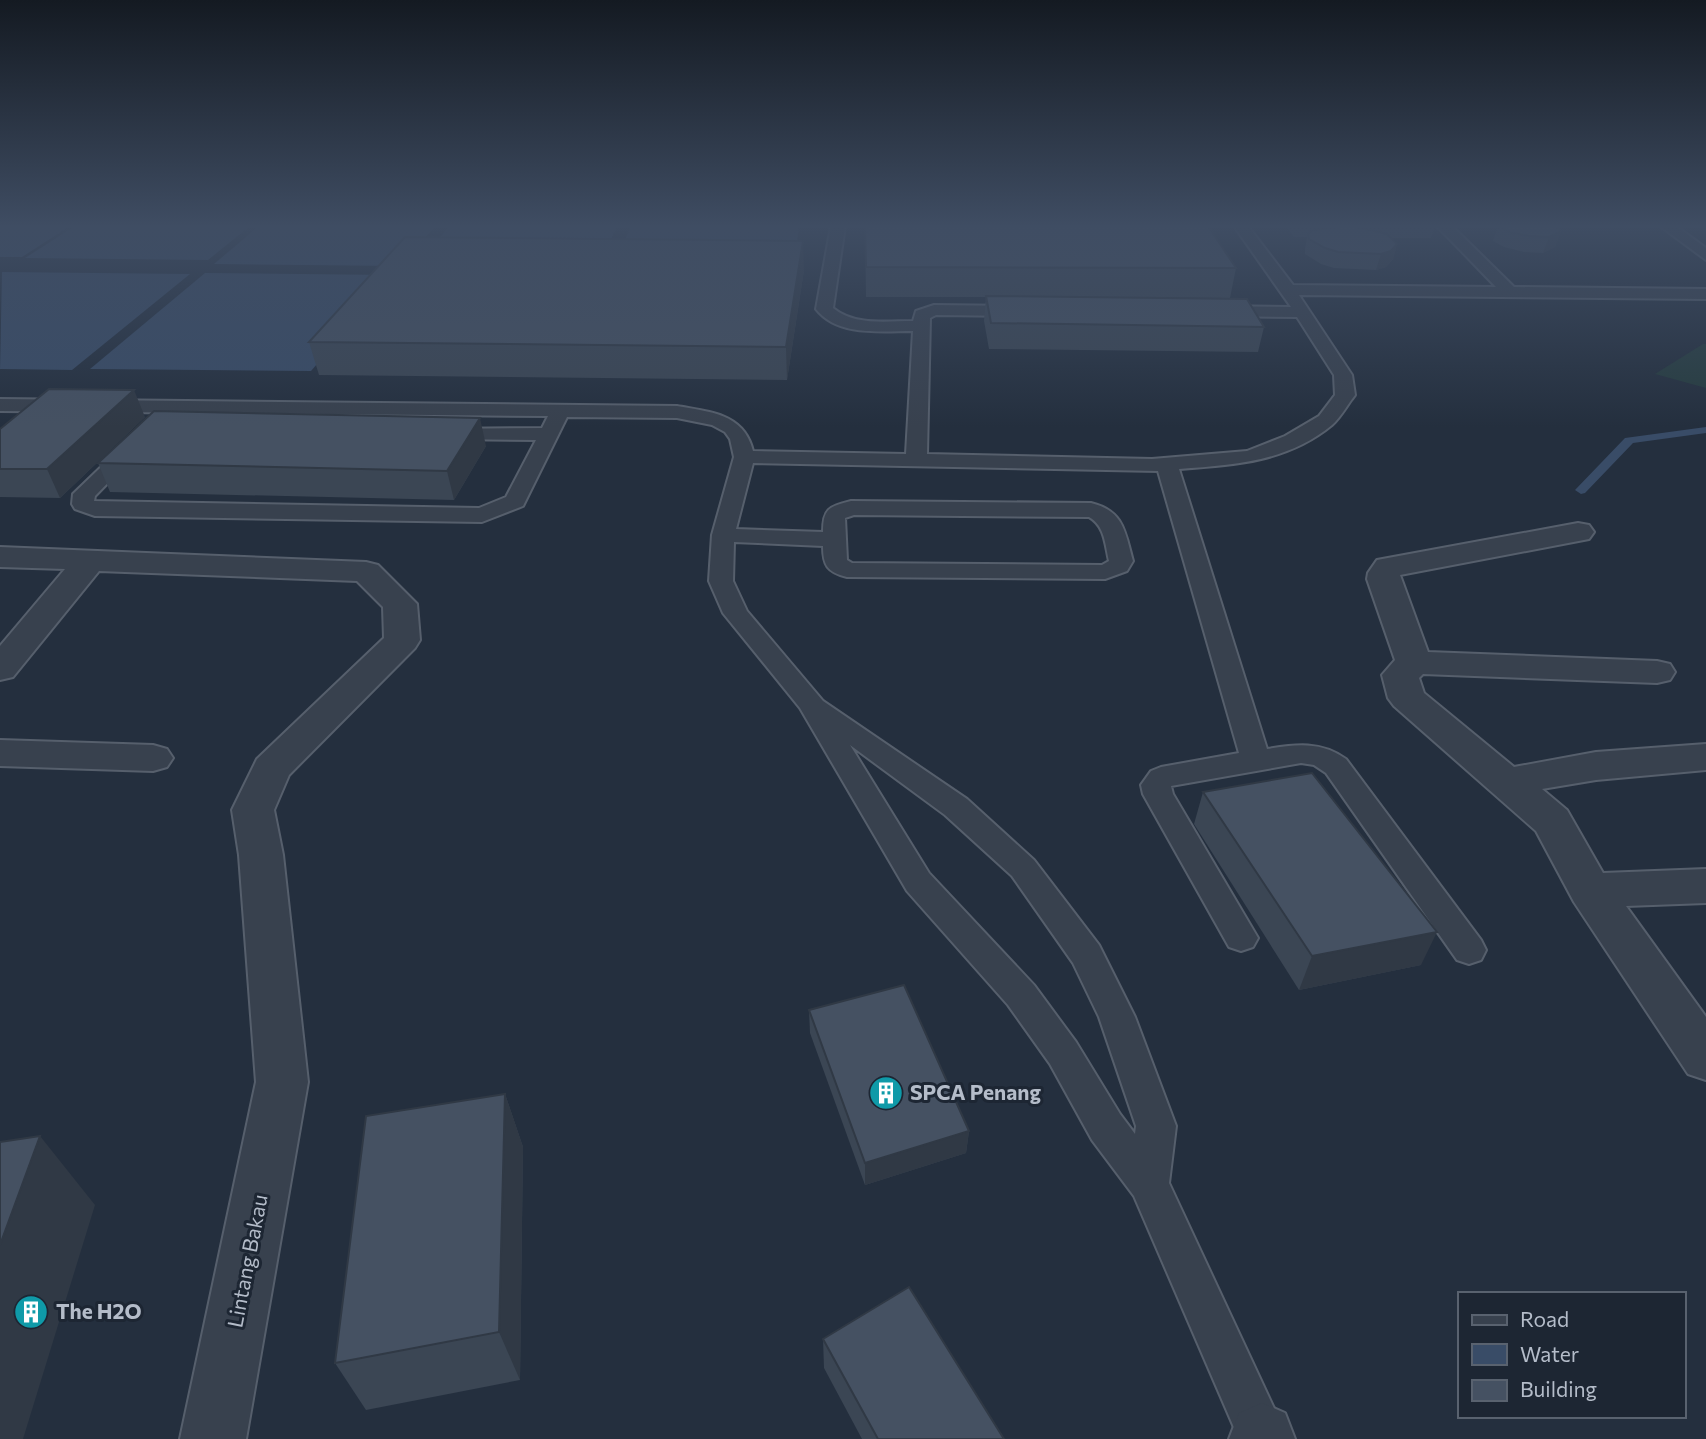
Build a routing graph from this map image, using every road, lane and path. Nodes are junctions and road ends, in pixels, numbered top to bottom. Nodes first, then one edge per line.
1 (827, 293) edge
2 (1290, 293) edge
3 (1623, 293) edge
4 (1706, 294) edge
5 (1041, 311) edge
6 (1192, 311) edge
7 (1303, 312) junction
8 (920, 326) junction
9 (0, 405) edge
10 (24, 405) junction
11 (176, 405) junction
12 (383, 408) junction
13 (561, 410) junction
14 (0, 424) edge
15 (366, 432) edge
16 (431, 433) edge
17 (548, 434) junction
18 (744, 457) junction
19 (916, 460) junction
20 (1167, 464) junction
21 (1578, 532) dead end
22 (723, 535) junction
23 (834, 539) junction
24 (0, 557) edge
25 (88, 563) junction
26 (1414, 663) junction
27 (0, 669) edge
28 (1657, 672) dead end
29 (811, 704) junction
30 (0, 753) edge
31 (1706, 757) edge
32 (153, 758) dead end
33 (1256, 761) junction
34 (1506, 782) junction
35 (1706, 886) edge
36 (1590, 890) junction
37 (1241, 938) dead end
38 (1469, 950) dead end
39 (1706, 1058) edge
40 (1149, 1183) junction
41 (1262, 1438) edge
42 (213, 1439) edge

1 - 8 lane
2 - 7 lane
3 - 4 lane
5 - 8 lane
6 - 7 lane
7 - 20 lane
8 - 19 lane
9 - 10 lane
10 - 11 lane
10 - 14 lane
11 - 12 lane
11 - 17 lane
12 - 13 lane
12 - 15 lane
13 - 17 lane
13 - 18 lane
16 - 17 lane
18 - 19 lane
18 - 22 lane
19 - 20 lane
20 - 33 lane
21 - 26 street
22 - 23 lane
22 - 29 lane
23 - 23 lane
24 - 25 street, Lintang Bakau
25 - 27 street
25 - 42 street, Lintang Bakau
26 - 28 street
26 - 34 street
29 - 40 lane
29 - 40 lane
30 - 32 street
31 - 34 street
33 - 37 lane
33 - 38 lane
34 - 36 street
35 - 36 street
36 - 39 street
40 - 41 lane

